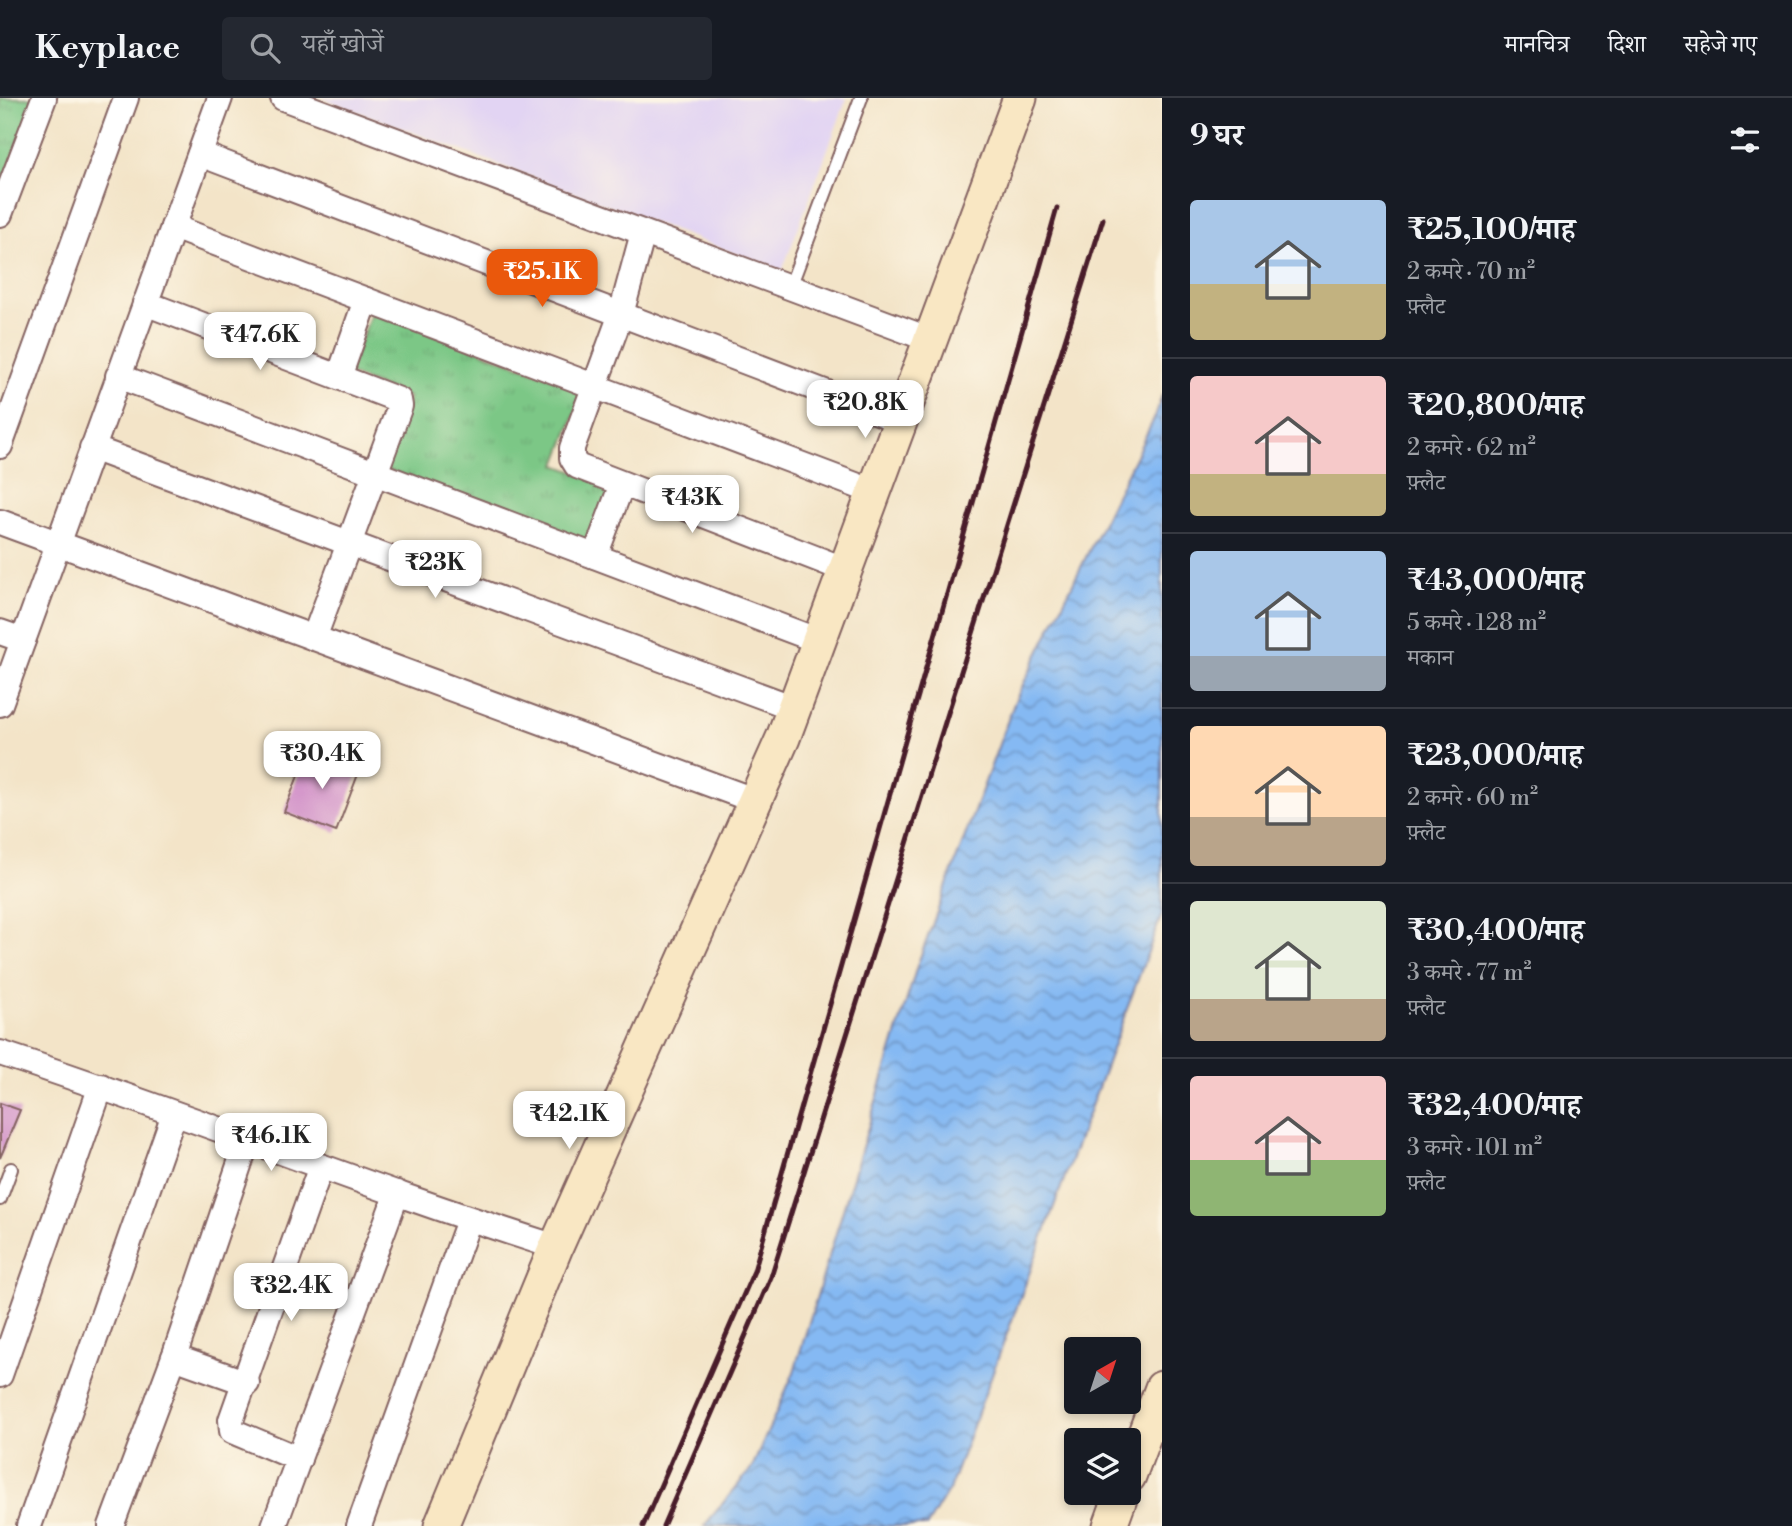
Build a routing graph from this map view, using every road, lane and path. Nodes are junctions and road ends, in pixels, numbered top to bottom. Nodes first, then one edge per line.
1 (44, 98) edge
2 (127, 98) edge
3 (220, 98) edge
4 (283, 98) edge
5 (861, 98) edge
6 (1020, 98) edge
7 (200, 154) junction
8 (0, 214) edge
9 (173, 227) junction
10 (643, 233) junction
11 (790, 287) junction
12 (366, 300) junction
13 (145, 303) junction
14 (621, 314) junction
15 (931, 340) junction
16 (118, 376) junction
17 (339, 377) junction
18 (595, 387) junction
19 (901, 421) junction
20 (0, 446) edge
21 (92, 448) junction
22 (374, 472) junction
23 (622, 484) junction
24 (874, 492) junction
25 (0, 522) edge
26 (57, 543) junction
27 (348, 543) junction
28 (595, 556) junction
29 (846, 569) junction
30 (11, 636) edge
31 (314, 638) junction
32 (819, 641) junction
33 (0, 704) edge
34 (794, 708) junction
35 (756, 801) junction
36 (0, 1052) edge
37 (101, 1086) junction
38 (174, 1114) junction
39 (248, 1139) junction
40 (11, 1169) dead end
41 (320, 1169) junction
42 (397, 1193) junction
43 (0, 1199) edge
44 (469, 1220) junction
45 (556, 1247) junction
46 (174, 1357) junction
47 (0, 1375) edge
48 (247, 1383) junction
49 (1162, 1388) edge
50 (1141, 1444) edge
51 (299, 1459) junction
52 (1118, 1505) edge
53 (29, 1526) edge
54 (111, 1526) edge
55 (274, 1526) edge
56 (359, 1526) edge
57 (441, 1526) edge
58 (1110, 1526) edge

1 - 8 street
2 - 20 street
3 - 7 street
4 - 10 street
5 - 11 lane
6 - 15 street
7 - 9 street
7 - 14 street
9 - 12 street
9 - 13 street
10 - 11 street
10 - 14 street
11 - 15 street
12 - 17 street
12 - 18 street
13 - 16 street
13 - 17 street
14 - 18 street
14 - 19 street
15 - 19 street
16 - 21 street
16 - 22 street
17 - 22 street
18 - 23 street
18 - 24 street
19 - 24 street
21 - 26 street
21 - 27 street
22 - 27 street
22 - 28 street
23 - 28 street
23 - 29 street
24 - 29 street
25 - 26 street
26 - 30 street
26 - 31 street
27 - 31 street
27 - 34 street
28 - 32 street
29 - 32 street
30 - 33 street
31 - 35 street
32 - 34 street
34 - 35 street
35 - 45 street
36 - 37 street
37 - 38 street
37 - 47 street
38 - 39 street
38 - 53 street
39 - 41 street
39 - 46 street
40 - 43 lane
41 - 42 street
41 - 48 street
42 - 44 street
42 - 51 street
44 - 45 street
44 - 56 street
45 - 57 street
46 - 48 street
46 - 54 street
48 - 51 street
49 - 50 street
51 - 55 street
52 - 58 street

